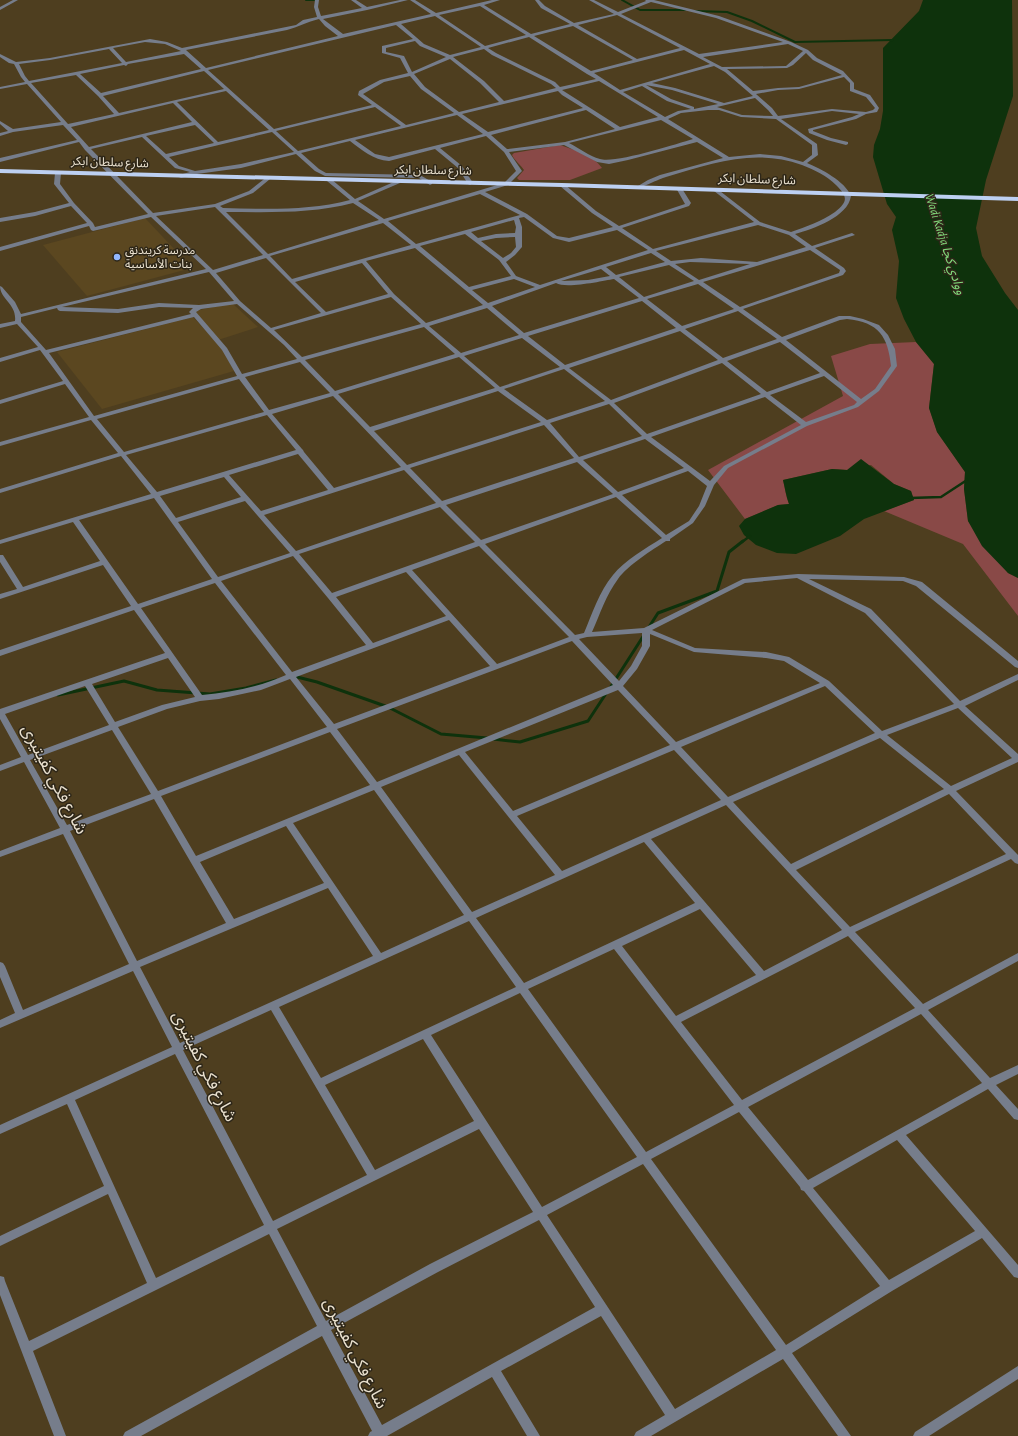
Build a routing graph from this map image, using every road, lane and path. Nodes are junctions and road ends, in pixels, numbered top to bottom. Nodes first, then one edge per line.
1 (16, 0) edge
2 (318, 0) edge
3 (353, 0) edge
4 (406, 0) edge
5 (412, 0) edge
6 (466, 0) edge
7 (498, 0) edge
8 (537, 0) edge
9 (591, 0) edge
10 (650, 1) edge
11 (480, 4) junction
12 (473, 6) junction
13 (0, 9) edge
14 (367, 9) junction
15 (435, 14) junction
16 (618, 14) junction
17 (319, 18) junction
18 (398, 23) junction
19 (574, 24) junction
20 (529, 35) junction
21 (342, 36) junction
22 (416, 40) junction
23 (790, 43) junction
24 (484, 47) junction
25 (110, 48) junction
26 (683, 49) junction
27 (183, 51) junction
28 (806, 51) junction
29 (0, 54) edge
30 (697, 56) junction
31 (450, 57) junction
32 (8, 61) junction
33 (637, 61) junction
34 (0, 62) edge
35 (16, 62) junction
36 (715, 64) junction
37 (126, 65) junction
38 (722, 68) junction
39 (203, 70) junction
40 (589, 73) junction
41 (78, 74) junction
42 (410, 74) junction
43 (844, 76) junction
44 (600, 79) junction
45 (29, 83) junction
46 (645, 84) junction
47 (0, 88) edge
48 (226, 90) junction
49 (558, 90) junction
50 (620, 91) junction
51 (100, 95) junction
52 (753, 95) junction
53 (174, 102) junction
54 (502, 102) junction
55 (724, 104) junction
56 (374, 106) junction
57 (707, 108) junction
58 (586, 109) junction
59 (696, 110) junction
60 (866, 113) junction
61 (458, 114) junction
62 (118, 115) junction
63 (777, 118) junction
64 (662, 119) junction
65 (0, 122) edge
66 (196, 123) junction
67 (66, 125) junction
68 (405, 126) junction
69 (618, 129) junction
70 (12, 131) junction
71 (272, 131) junction
72 (487, 134) junction
73 (0, 135) edge
74 (143, 136) junction
75 (351, 140) junction
76 (697, 140) junction
77 (79, 141) junction
78 (565, 143) junction
79 (218, 144) junction
80 (846, 144) dead end
81 (436, 147) junction
82 (87, 149) junction
83 (506, 151) junction
84 (296, 152) junction
85 (165, 156) junction
86 (727, 158) junction
87 (0, 160) edge
88 (803, 164) junction
89 (0, 171) edge
90 (197, 172) junction
91 (58, 173) junction
92 (113, 174) junction
93 (181, 176) junction
94 (268, 178) junction
95 (329, 180) junction
96 (398, 182) junction
97 (430, 183) junction
98 (470, 183) junction
99 (506, 184) junction
100 (562, 185) junction
101 (640, 187) junction
102 (679, 188) junction
103 (716, 190) junction
104 (481, 192) junction
105 (847, 194) junction
106 (1018, 199) edge
107 (354, 201) junction
108 (72, 204) junction
109 (216, 205) junction
110 (220, 210) junction
111 (0, 212) edge
112 (152, 215) junction
113 (525, 216) junction
114 (516, 218) junction
115 (3, 220) edge
116 (384, 221) junction
117 (758, 223) junction
118 (91, 224) junction
119 (618, 228) junction
120 (468, 232) junction
121 (791, 234) junction
122 (518, 235) junction
123 (852, 235) dead end
124 (477, 240) junction
125 (417, 247) junction
126 (811, 248) junction
127 (0, 249) edge
128 (652, 251) junction
129 (267, 256) junction
130 (364, 261) junction
131 (503, 261) junction
132 (669, 263) junction
133 (762, 263) junction
134 (602, 267) junction
135 (211, 271) junction
136 (514, 277) junction
137 (616, 278) junction
138 (291, 281) junction
139 (554, 282) junction
140 (700, 282) junction
141 (541, 287) junction
142 (0, 288) edge
143 (468, 289) junction
144 (392, 295) junction
145 (644, 300) junction
146 (238, 302) junction
147 (487, 306) junction
148 (199, 307) junction
149 (50, 309) junction
150 (739, 309) junction
151 (325, 314) junction
152 (195, 315) junction
153 (19, 319) junction
154 (424, 325) junction
155 (0, 326) edge
156 (680, 328) junction
157 (269, 330) junction
158 (524, 336) junction
159 (781, 339) junction
160 (44, 350) junction
161 (459, 355) junction
162 (0, 360) edge
163 (301, 360) junction
164 (721, 360) junction
165 (564, 366) junction
166 (823, 374) junction
167 (240, 377) junction
168 (66, 382) junction
169 (499, 389) junction
170 (335, 393) junction
171 (766, 394) junction
172 (0, 402) edge
173 (610, 402) junction
174 (861, 402) junction
175 (268, 413) junction
176 (92, 417) junction
177 (545, 422) junction
178 (804, 425) junction
179 (369, 430) junction
180 (646, 436) junction
181 (0, 444) edge
182 (301, 451) junction
183 (122, 454) junction
184 (578, 459) junction
185 (406, 467) junction
186 (689, 469) junction
187 (225, 474) junction
188 (711, 485) junction
189 (332, 490) junction
190 (0, 492) edge
191 (155, 494) junction
192 (618, 495) junction
193 (246, 498) junction
194 (441, 504) junction
195 (259, 514) junction
196 (74, 519) junction
197 (174, 521) junction
198 (668, 539) junction
199 (0, 542) edge
200 (480, 543) junction
201 (294, 554) junction
202 (0, 557) edge
203 (105, 562) junction
204 (408, 569) junction
205 (798, 576) junction
206 (216, 580) junction
207 (22, 590) junction
208 (331, 596) junction
209 (0, 597) edge
210 (137, 607) junction
211 (451, 617) junction
212 (646, 630) junction
213 (588, 635) junction
214 (574, 638) junction
215 (371, 646) junction
216 (0, 653) edge
217 (170, 654) junction
218 (1018, 665) edge
219 (495, 667) junction
220 (290, 676) junction
221 (1018, 677) edge
222 (87, 683) junction
223 (826, 683) junction
224 (619, 686) junction
225 (200, 698) junction
226 (959, 705) junction
227 (0, 713) edge
228 (114, 726) junction
229 (332, 728) junction
230 (882, 734) junction
231 (675, 746) junction
232 (460, 752) junction
233 (26, 758) junction
234 (1018, 759) edge
235 (0, 768) edge
236 (376, 786) junction
237 (950, 790) junction
238 (156, 795) junction
239 (727, 801) junction
240 (511, 815) junction
241 (288, 822) junction
242 (64, 830) junction
243 (645, 838) junction
244 (0, 854) edge
245 (1015, 858) edge
246 (195, 860) junction
247 (790, 869) junction
248 (561, 876) junction
249 (330, 884) junction
250 (702, 904) junction
251 (470, 917) junction
252 (232, 924) junction
253 (849, 932) junction
254 (616, 945) junction
255 (379, 957) junction
256 (1018, 957) edge
257 (0, 966) edge
258 (135, 966) junction
259 (763, 976) junction
260 (521, 989) junction
261 (273, 1005) junction
262 (920, 1008) junction
263 (21, 1015) junction
264 (675, 1021) junction
265 (0, 1024) edge
266 (425, 1034) junction
267 (178, 1048) junction
268 (1018, 1069) edge
269 (318, 1083) junction
270 (988, 1084) junction
271 (70, 1098) junction
272 (740, 1105) junction
273 (1018, 1116) edge
274 (481, 1124) junction
275 (0, 1130) edge
276 (899, 1135) junction
277 (644, 1158) junction
278 (373, 1176) junction
279 (805, 1187) junction
280 (110, 1188) junction
281 (540, 1214) junction
282 (272, 1226) junction
283 (983, 1232) junction
284 (0, 1241) edge
285 (1018, 1273) edge
286 (0, 1281) edge
287 (154, 1285) junction
288 (888, 1287) junction
289 (602, 1309) junction
290 (325, 1327) junction
291 (27, 1348) junction
292 (784, 1352) junction
293 (494, 1370) junction
294 (1018, 1372) edge
295 (673, 1416) junction
296 (378, 1435) edge
297 (60, 1436) edge
298 (129, 1436) edge
299 (534, 1436) edge
300 (640, 1436) edge
301 (845, 1436) edge
302 (919, 1436) edge

1 - 13 street
2 - 17 street
3 - 14 street
4 - 14 street
5 - 15 street
6 - 12 street
7 - 11 street
8 - 19 street
9 - 16 street
10 - 16 street
10 - 23 street
11 - 12 street
11 - 20 street
12 - 15 street
14 - 17 street
15 - 18 street
15 - 24 street
16 - 19 street
16 - 26 street
17 - 21 street
17 - 27 street
18 - 21 street
18 - 22 street
19 - 20 street
19 - 33 street
20 - 24 street
20 - 40 street
21 - 39 street
22 - 31 street
22 - 42 street
23 - 28 street
23 - 30 street
24 - 31 street
24 - 49 street
25 - 27 street
25 - 35 street
25 - 37 street
26 - 30 street
26 - 33 street
27 - 37 street
27 - 39 street
28 - 38 street
28 - 43 street
29 - 32 street
30 - 36 street
31 - 42 street
31 - 54 street
32 - 34 street
32 - 35 street
33 - 40 street
35 - 45 street
36 - 38 street
36 - 46 street
37 - 41 street
38 - 52 street
39 - 48 street
39 - 51 street
40 - 44 street
41 - 45 street
41 - 51 street
42 - 56 street
42 - 61 street
43 - 52 street
43 - 60 street
44 - 49 street
44 - 50 street
45 - 47 street
45 - 67 street
46 - 50 street
46 - 55 street
46 - 59 street
48 - 53 street
48 - 71 street
49 - 54 street
49 - 58 street
50 - 64 street
51 - 62 street
52 - 55 street
52 - 63 street
53 - 62 street
53 - 66 street
54 - 61 street
55 - 57 street
56 - 68 street
56 - 71 street
57 - 59 street
57 - 63 street
58 - 69 street
58 - 72 street
59 - 64 street
60 - 63 street
60 - 80 street
61 - 68 street
61 - 72 street
62 - 67 street
63 - 88 street
64 - 69 street
64 - 76 street
65 - 70 street
66 - 74 street
66 - 79 street
67 - 70 street
67 - 77 street
68 - 75 street
69 - 78 street
70 - 73 street
71 - 79 street
71 - 84 street
72 - 81 street
72 - 83 street
74 - 82 street
74 - 85 street
75 - 81 street
75 - 84 street
76 - 78 street
76 - 86 street
77 - 82 street
77 - 87 street
78 - 83 street
79 - 85 street
81 - 98 street
82 - 92 street
83 - 99 street
84 - 90 street
84 - 97 street
85 - 90 street
86 - 88 street
86 - 101 street
88 - 105 street
89 - 91 highway, شارع سلطان ابكر
90 - 93 street
91 - 92 highway, شارع سلطان ابكر
91 - 108 street
92 - 93 highway, شارع سلطان ابكر
92 - 112 street
93 - 94 highway, شارع سلطان ابكر
94 - 95 highway, شارع سلطان ابكر
94 - 109 street
95 - 96 highway, شارع سلطان ابكر
95 - 107 street
96 - 97 highway, شارع سلطان ابكر
96 - 107 street
97 - 98 highway, شارع سلطان ابكر
98 - 99 highway, شارع سلطان ابكر
99 - 100 highway, شارع سلطان ابكر
99 - 104 street
100 - 101 highway, شارع سلطان ابكر
100 - 119 street
101 - 102 highway, شارع سلطان ابكر
102 - 103 highway, شارع سلطان ابكر
102 - 119 street
103 - 105 highway, شارع سلطان ابكر
103 - 117 street
104 - 113 street
104 - 116 street
105 - 106 highway, شارع سلطان ابكر
105 - 121 street
107 - 110 street
107 - 116 street
108 - 115 street
108 - 118 street
109 - 110 street
109 - 112 street
110 - 129 street
111 - 115 street
112 - 118 street
112 - 135 street
113 - 114 street
113 - 119 street
114 - 120 street
114 - 122 street
116 - 125 street
116 - 129 street
117 - 121 street
117 - 128 street
118 - 127 street
119 - 128 street
120 - 124 street
120 - 125 street
121 - 126 street
122 - 124 street
122 - 131 street
123 - 126 street
124 - 131 street
125 - 130 street
125 - 143 street
126 - 133 street
126 - 150 street
128 - 132 street
128 - 134 street
129 - 135 street
129 - 138 street
130 - 138 street
130 - 144 street
131 - 136 street
132 - 133 street
132 - 137 street
132 - 140 street
133 - 140 street
134 - 137 street
134 - 139 street
135 - 146 street
135 - 149 street
136 - 141 street
136 - 143 street
137 - 139 street
137 - 145 street
138 - 151 street
139 - 141 street
140 - 145 street
140 - 150 street
141 - 147 street
142 - 153 street
143 - 147 street
144 - 151 street
144 - 154 street
145 - 156 street
145 - 158 street
146 - 148 street
146 - 157 street
147 - 154 street
147 - 158 street
148 - 149 street
148 - 152 street
149 - 153 street
150 - 156 street
150 - 159 street
151 - 157 street
152 - 160 street
152 - 167 street
153 - 155 street
153 - 160 street
154 - 161 street
154 - 163 street
156 - 164 street
156 - 165 street
157 - 163 street
158 - 161 street
158 - 165 street
159 - 164 street
159 - 166 street
159 - 174 street
160 - 162 street
160 - 168 street
161 - 169 street
161 - 170 street
163 - 167 street
163 - 170 street
164 - 171 street
164 - 173 street
165 - 169 street
165 - 173 street
166 - 171 street
166 - 174 street
167 - 175 street
167 - 176 street
168 - 172 street
168 - 176 street
169 - 177 street
169 - 179 street
170 - 175 street
170 - 179 street
171 - 178 street
171 - 180 street
173 - 177 street
173 - 180 street
174 - 178 street
175 - 182 street
175 - 183 street
176 - 181 street
176 - 183 street
177 - 184 street
177 - 185 street
178 - 188 street
179 - 185 street
180 - 184 street
180 - 186 street
182 - 187 street
182 - 189 street
183 - 190 street
183 - 191 street
184 - 192 street
184 - 194 street
185 - 189 street
185 - 194 street
186 - 188 street
186 - 192 street
187 - 191 street
187 - 193 street
188 - 198 street
189 - 195 street
191 - 196 street
191 - 197 street
192 - 198 street
192 - 200 street
193 - 195 street
193 - 197 street
194 - 200 street
194 - 201 street
195 - 201 street
196 - 199 street
196 - 203 street
197 - 206 street
198 - 213 street
200 - 204 street
200 - 214 street
201 - 206 street
201 - 208 street
202 - 207 street
203 - 207 street
203 - 210 street
204 - 208 street
204 - 211 street
205 - 212 street
205 - 218 street
205 - 226 street
206 - 210 street
206 - 220 street
207 - 209 street
208 - 215 street
210 - 216 street
210 - 217 street
211 - 215 street
211 - 219 street
212 - 213 street
212 - 223 street
212 - 224 street
213 - 214 street
214 - 219 street
214 - 224 street
215 - 220 street
217 - 222 street
217 - 225 street
219 - 229 street
220 - 225 street
220 - 229 street
221 - 226 street
222 - 227 street
222 - 228 street
223 - 230 street
223 - 231 street
224 - 231 street
224 - 232 street
225 - 228 street
226 - 230 street
226 - 234 street
227 - 233 street, شارع فكي كفيتيرى
228 - 233 street
228 - 238 street
229 - 236 street
229 - 238 street
230 - 237 street
230 - 239 street
231 - 239 street
231 - 240 street
232 - 236 street
232 - 240 street
233 - 235 street
233 - 242 street, شارع فكي كفيتيرى
234 - 237 street
236 - 241 street
236 - 251 street
237 - 245 street
237 - 247 street
238 - 242 street
238 - 246 street
239 - 243 street
239 - 247 street
240 - 248 street
241 - 246 street
241 - 249 street
242 - 244 street
242 - 258 street, شارع فكي كفيتيرى
243 - 248 street
243 - 250 street
245 - 253 street
246 - 252 street
247 - 253 street
248 - 251 street
249 - 252 street
249 - 255 street
250 - 254 street
250 - 259 street
251 - 255 street
251 - 260 street
252 - 258 street
253 - 259 street
253 - 262 street
254 - 260 street
254 - 264 street
255 - 261 street
256 - 262 street
257 - 263 street
258 - 263 street
258 - 267 street, شارع فكي كفيتيرى
259 - 264 street
260 - 266 street
260 - 277 street
261 - 267 street
261 - 269 street
262 - 270 street
262 - 272 street
263 - 265 street
264 - 272 street
266 - 269 street
266 - 274 street
267 - 271 street
267 - 282 street, شارع فكي كفيتيرى
268 - 270 street
269 - 278 street
270 - 273 street
270 - 276 street
271 - 275 street
271 - 280 street
272 - 277 street
272 - 279 street
274 - 278 street
274 - 281 street
276 - 279 street
276 - 283 street
277 - 281 street
277 - 292 street
278 - 282 street
279 - 288 street
280 - 284 street
280 - 287 street
281 - 289 street
281 - 290 street
282 - 287 street
282 - 290 street, شارع فكي كفيتيرى
283 - 285 street
283 - 288 street
286 - 291 street
287 - 291 street
288 - 292 street
289 - 293 street
289 - 295 street
290 - 296 street, شارع فكي كفيتيرى
290 - 298 street
291 - 297 street
292 - 295 street
292 - 301 street
293 - 296 street
293 - 299 street
294 - 302 street
295 - 300 street

